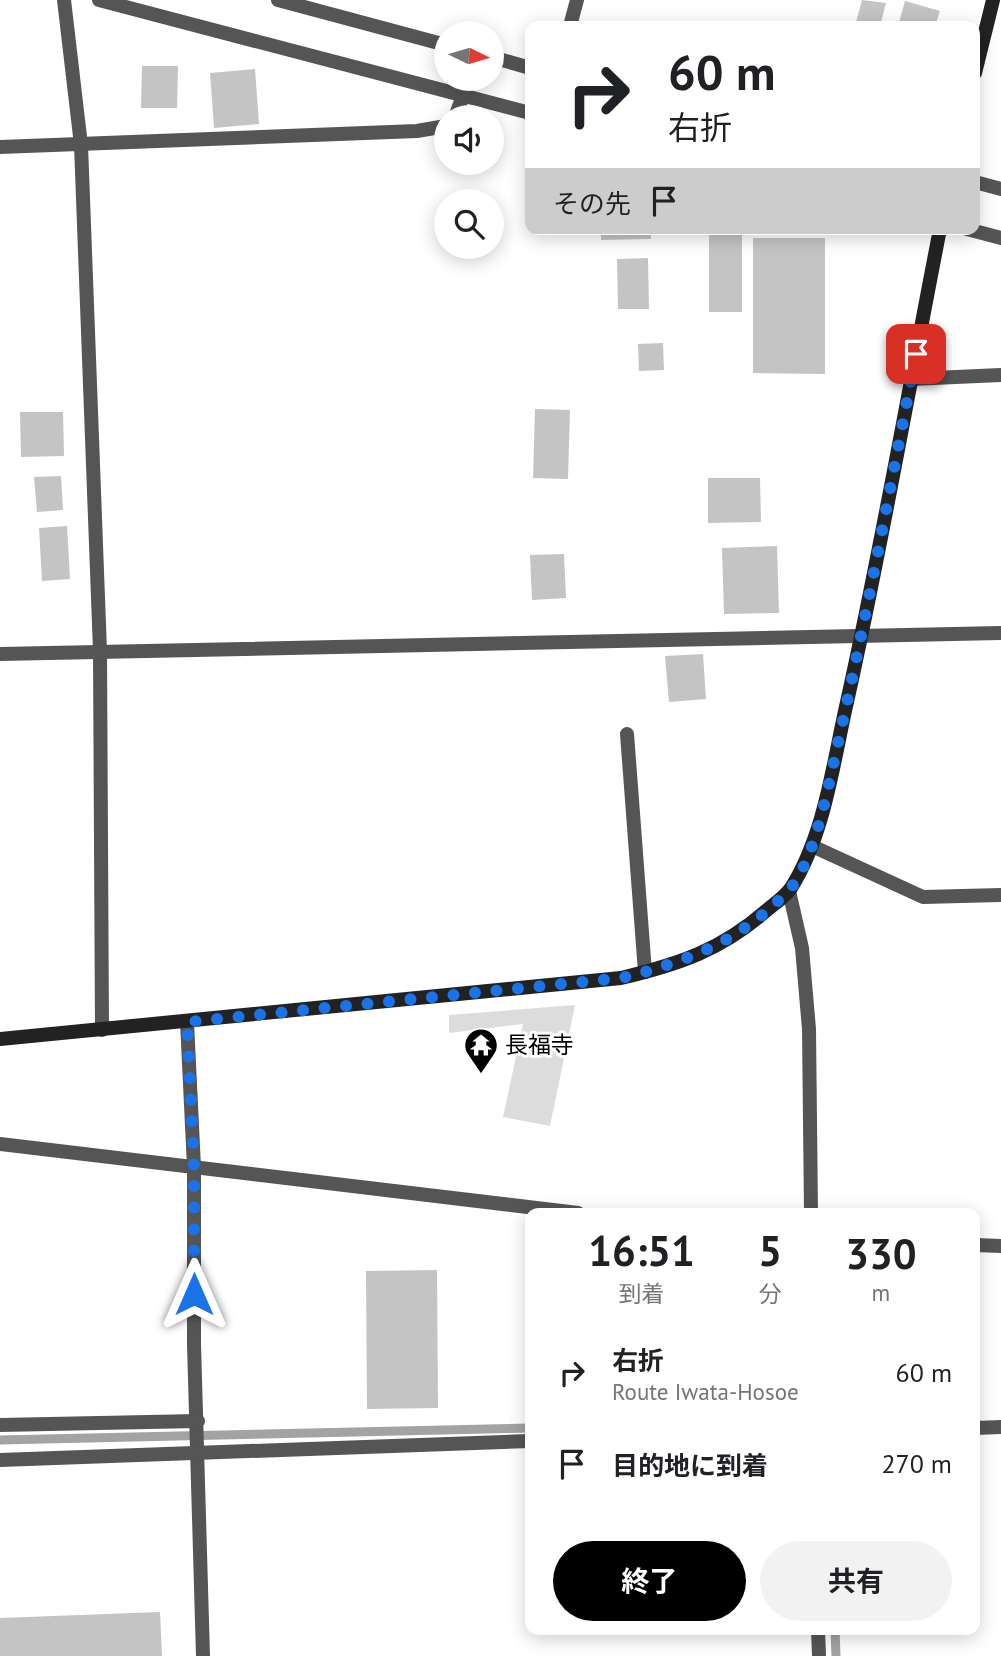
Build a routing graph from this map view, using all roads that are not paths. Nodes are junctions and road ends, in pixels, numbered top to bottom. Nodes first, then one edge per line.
1 (64, 0) edge
2 (99, 0) edge
3 (278, 0) edge
4 (577, 0) edge
5 (992, 0) edge
6 (571, 21) edge
7 (434, 42) edge
8 (980, 52) edge
9 (504, 60) edge
10 (525, 67) edge
11 (463, 96) junction
12 (460, 105) edge
13 (525, 112) edge
14 (434, 128) edge
15 (81, 145) junction
16 (0, 147) edge
17 (980, 183) edge
18 (1001, 189) edge
19 (980, 232) edge
20 (939, 235) edge
21 (1001, 238) edge
22 (1001, 375) edge
23 (911, 379) junction
24 (1001, 633) edge
25 (862, 636) junction
26 (100, 651) junction
27 (0, 653) edge
28 (627, 734) dead end
29 (812, 846) junction
30 (789, 891) junction
31 (1001, 895) edge
32 (645, 972) junction
33 (187, 1022) junction
34 (102, 1030) junction
35 (0, 1039) edge
36 (0, 1144) edge
37 (194, 1167) junction
38 (536, 1208) edge
39 (811, 1208) edge
40 (980, 1245) edge
41 (1001, 1245) edge
42 (198, 1423) junction
43 (0, 1425) edge
44 (1001, 1427) edge
45 (980, 1428) edge
46 (525, 1441) edge
47 (197, 1450) junction
48 (0, 1460) edge
49 (818, 1635) edge
50 (203, 1656) edge
51 (819, 1656) edge

1 - 15 street
2 - 11 street
3 - 7 street
4 - 6 street
5 - 8 main road
9 - 10 street
11 - 12 street
11 - 13 street
14 - 15 street
15 - 16 street
15 - 26 street
17 - 18 street
19 - 21 street
20 - 23 main road
22 - 23 street
23 - 25 main road
24 - 25 street
25 - 26 street
25 - 29 main road
26 - 27 street
26 - 34 street
28 - 32 street
29 - 30 main road
29 - 31 street
30 - 32 main road
30 - 39 street
32 - 33 main road
33 - 34 main road
33 - 37 street
34 - 35 main road
36 - 37 street
37 - 38 street
37 - 42 street
40 - 41 street
42 - 43 street
42 - 47 street
44 - 45 street
46 - 47 street
47 - 48 street
47 - 50 street
49 - 51 street

